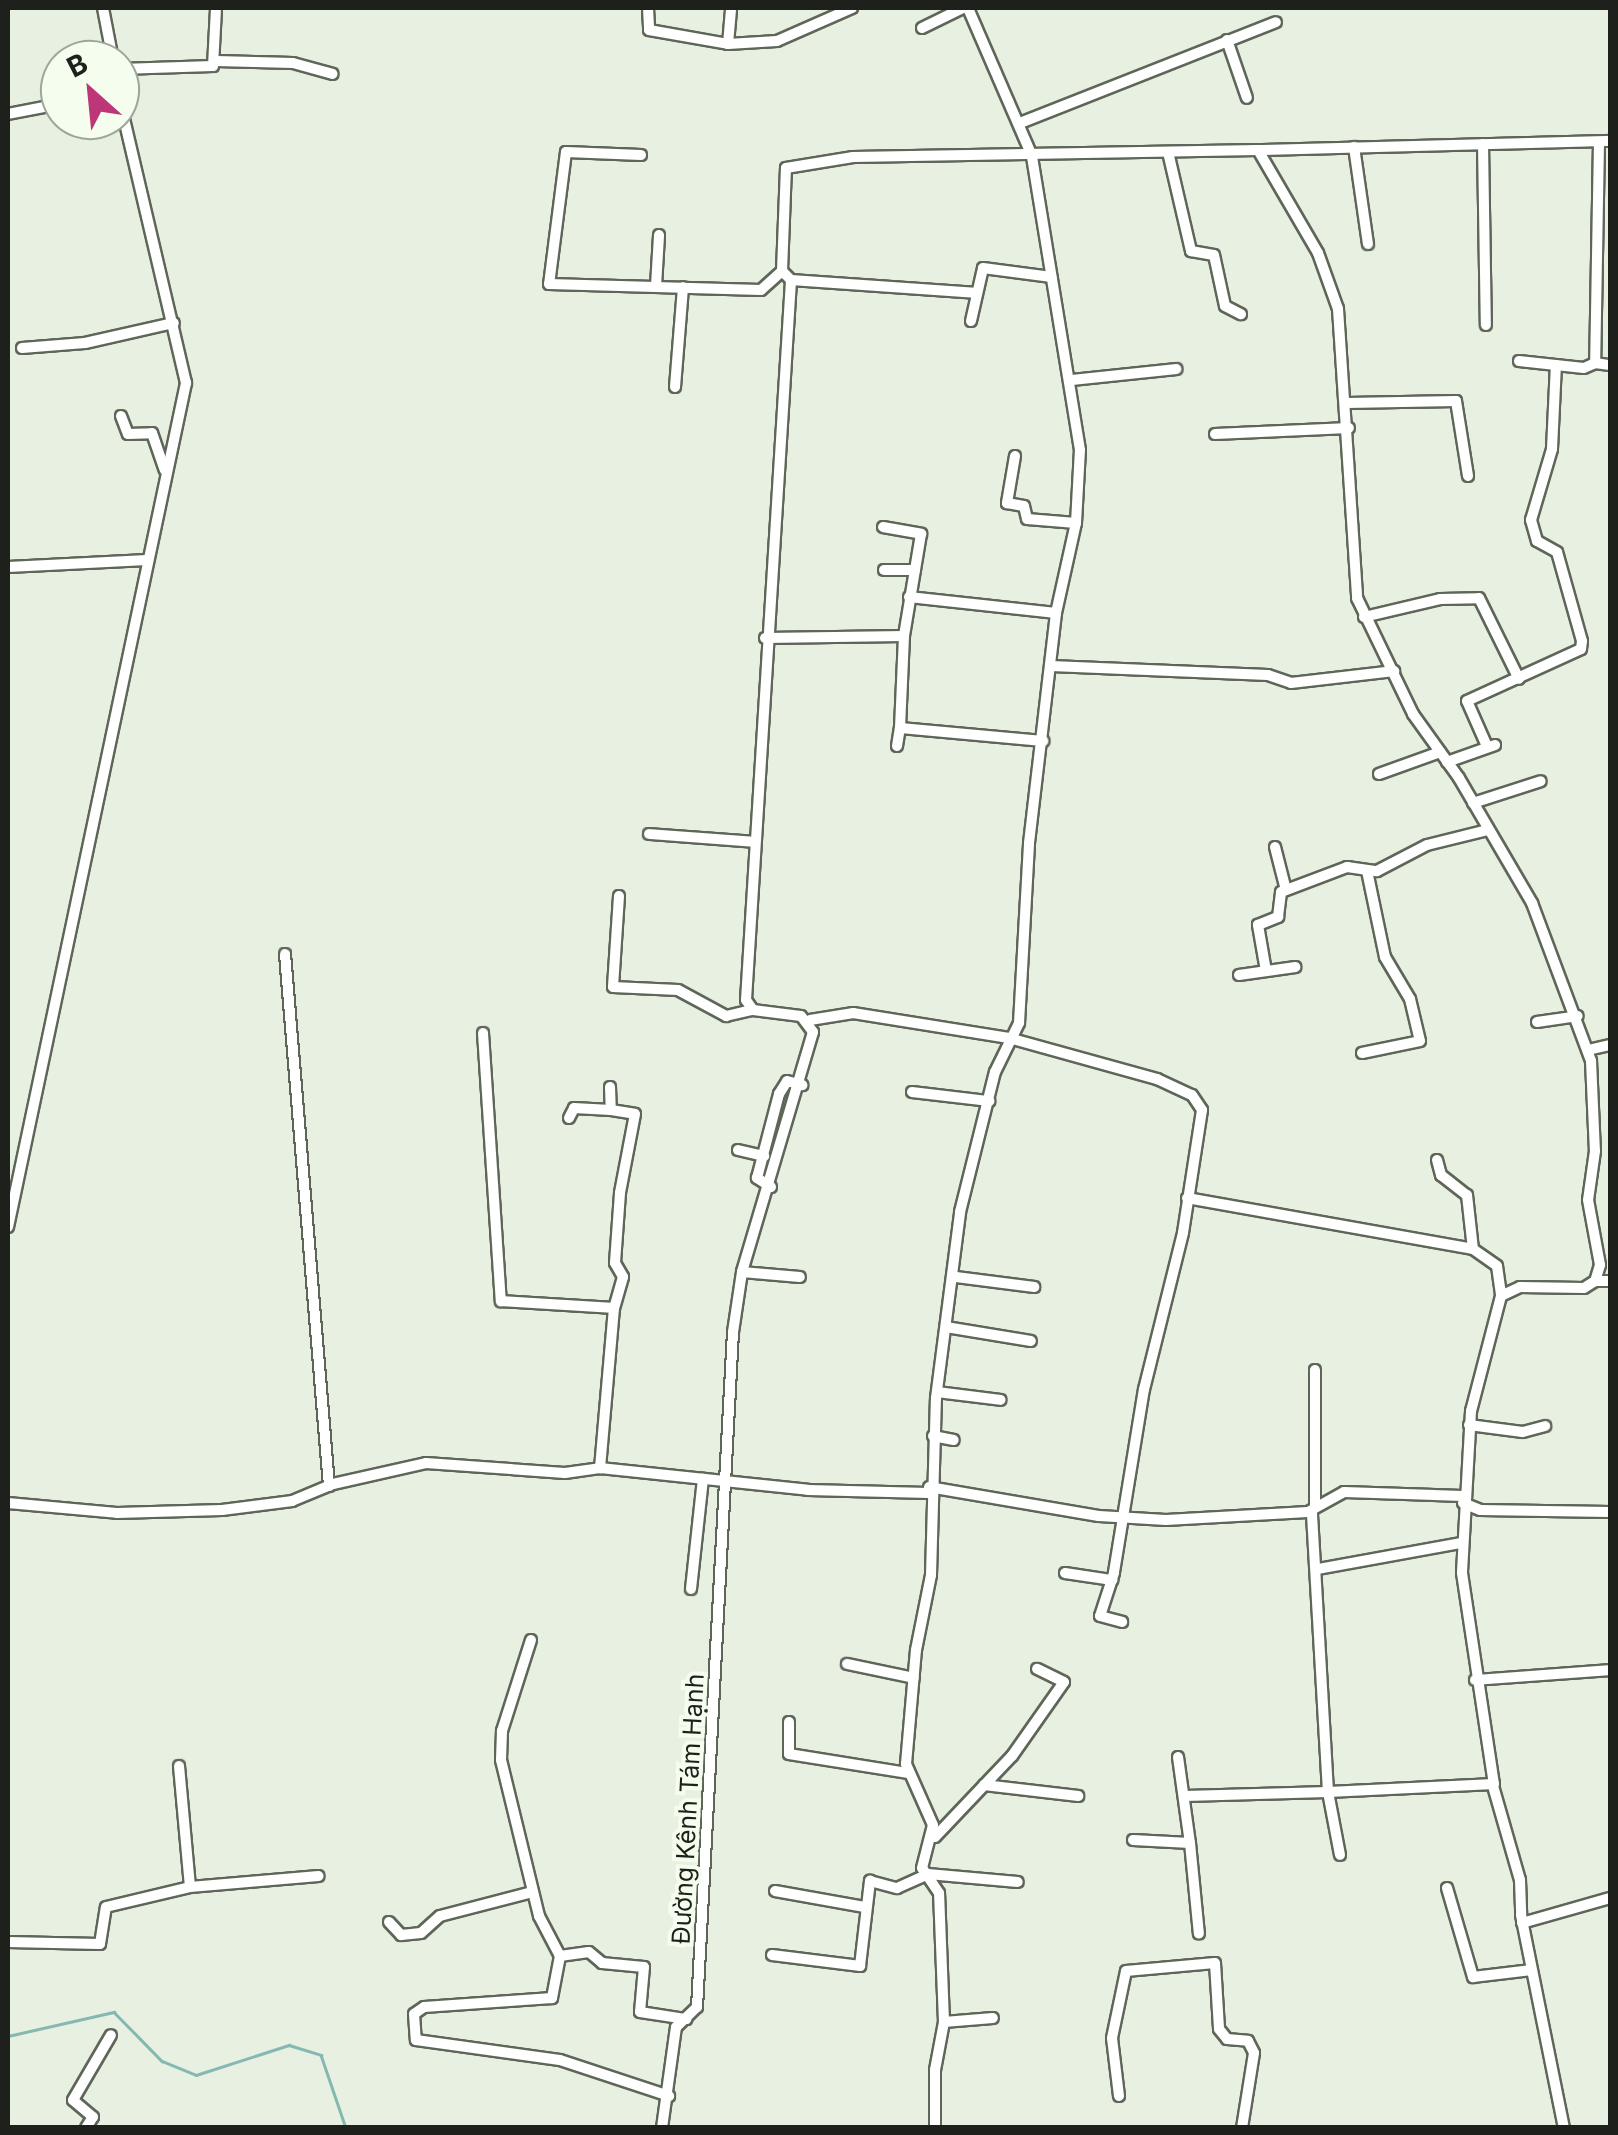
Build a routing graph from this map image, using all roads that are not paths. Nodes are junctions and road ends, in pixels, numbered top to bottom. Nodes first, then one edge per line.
1 (103, 8) edge
2 (216, 8) edge
3 (648, 8) edge
4 (731, 8) edge
5 (852, 8) edge
6 (966, 8) edge
7 (1276, 22) dead end
8 (922, 28) dead end
9 (109, 40) edge
10 (1227, 40) junction
11 (728, 44) junction
12 (216, 61) junction
13 (140, 68) edge
14 (333, 74) dead end
15 (1247, 98) dead end
16 (40, 108) edge
17 (8, 114) edge
18 (1020, 123) junction
19 (129, 140) edge
20 (1605, 141) edge
21 (1483, 144) junction
22 (1354, 147) junction
23 (1258, 150) junction
24 (1168, 152) junction
25 (640, 155) dead end
26 (1032, 156) junction
27 (659, 235) dead end
28 (1368, 244) dead end
29 (786, 276) junction
30 (1052, 277) junction
31 (656, 286) junction
32 (683, 287) junction
33 (975, 293) junction
34 (1241, 314) dead end
35 (971, 321) dead end
36 (174, 323) junction
37 (1486, 325) dead end
38 (22, 348) dead end
39 (1520, 361) dead end
40 (1595, 362) junction
41 (1556, 365) junction
42 (1610, 365) edge
43 (1176, 368) dead end
44 (1072, 380) junction
45 (675, 387) dead end
46 (1347, 403) junction
47 (121, 416) dead end
48 (1349, 428) junction
49 (1215, 434) dead end
50 (1016, 456) dead end
51 (166, 471) junction
52 (1468, 476) dead end
53 (1076, 523) junction
54 (883, 527) dead end
55 (148, 560) junction
56 (8, 567) edge
57 (884, 570) dead end
58 (915, 570) junction
59 (910, 597) junction
60 (1056, 613) junction
61 (1364, 617) junction
62 (904, 636) junction
63 (765, 638) junction
64 (1051, 666) junction
65 (1394, 671) junction
66 (1519, 679) junction
67 (900, 728) junction
68 (1043, 741) junction
69 (897, 746) dead end
70 (1444, 757) junction
71 (1379, 774) dead end
72 (1540, 781) dead end
73 (1473, 803) junction
74 (1488, 830) junction
75 (649, 834) dead end
76 (756, 842) junction
77 (1275, 847) dead end
78 (1367, 870) junction
79 (1286, 890) junction
80 (618, 896) dead end
81 (285, 954) dead end
82 (1296, 967) dead end
83 (1266, 971) junction
84 (1239, 975) dead end
85 (753, 1010) junction
86 (1578, 1016) junction
87 (810, 1020) junction
88 (1537, 1022) dead end
89 (483, 1033) dead end
90 (1009, 1038) junction
91 (1610, 1045) edge
92 (1588, 1050) junction
93 (1362, 1053) dead end
94 (802, 1085) junction
95 (610, 1088) dead end
96 (912, 1092) dead end
97 (989, 1101) junction
98 (611, 1110) junction
99 (568, 1118) dead end
100 (738, 1150) dead end
101 (764, 1156) junction
102 (1437, 1160) dead end
103 (771, 1187) junction
104 (1187, 1198) junction
105 (8, 1226) edge
106 (1474, 1249) junction
107 (742, 1272) junction
108 (800, 1277) dead end
109 (956, 1277) junction
110 (1595, 1281) junction
111 (1610, 1281) edge
112 (1034, 1288) dead end
113 (1502, 1296) junction
114 (614, 1308) junction
115 (946, 1327) junction
116 (1031, 1341) dead end
117 (1315, 1370) dead end
118 (937, 1392) junction
119 (1001, 1400) dead end
120 (1469, 1425) junction
121 (1545, 1426) dead end
122 (933, 1436) junction
123 (954, 1440) dead end
124 (600, 1468) junction
125 (703, 1480) junction
126 (724, 1481) junction
127 (329, 1486) junction
128 (929, 1490) junction
129 (1463, 1499) junction
130 (8, 1504) edge
131 (1313, 1508) junction
132 (1610, 1512) edge
133 (1124, 1518) junction
134 (1462, 1543) junction
135 (1318, 1570) junction
136 (1065, 1573) dead end
137 (1112, 1580) junction
138 (691, 1590) dead end
139 (1122, 1622) dead end
140 (531, 1640) dead end
141 (847, 1664) dead end
142 (1037, 1669) dead end
143 (1610, 1670) edge
144 (914, 1678) junction
145 (1475, 1680) junction
146 (789, 1722) dead end
147 (1178, 1757) dead end
148 (180, 1766) dead end
149 (908, 1773) junction
150 (984, 1785) junction
151 (1493, 1786) junction
152 (1328, 1792) junction
153 (1078, 1796) dead end
154 (1185, 1796) junction
155 (935, 1836) junction
156 (1134, 1840) dead end
157 (1190, 1843) junction
158 (1340, 1855) dead end
159 (928, 1874) junction
160 (318, 1876) dead end
161 (1018, 1882) dead end
162 (190, 1886) junction
163 (1447, 1888) dead end
164 (775, 1891) dead end
165 (532, 1892) junction
166 (1610, 1898) edge
167 (865, 1907) junction
168 (389, 1922) dead end
169 (1522, 1923) junction
170 (1200, 1934) dead end
171 (8, 1942) edge
172 (772, 1954) dead end
173 (560, 1956) junction
174 (1532, 1970) junction
175 (993, 2018) dead end
176 (686, 2020) junction
177 (944, 2022) junction
178 (111, 2035) dead end
179 (669, 2096) junction
180 (1119, 2096) dead end
181 (86, 2128) edge
182 (662, 2128) edge
183 (935, 2128) edge
184 (1242, 2128) edge
185 (1564, 2128) edge

1 - 9 street
2 - 12 street
3 - 11 street
4 - 11 street
5 - 11 street
6 - 8 street
6 - 18 street
7 - 10 street
10 - 15 street
10 - 18 street
12 - 13 street
12 - 14 street
16 - 17 street
18 - 26 street
19 - 36 street
20 - 21 street
20 - 40 street
21 - 22 street
21 - 37 street
22 - 23 street
22 - 28 street
23 - 24 street
23 - 46 street
24 - 26 street
24 - 34 street
25 - 31 street
26 - 29 street
26 - 30 street
27 - 31 street
29 - 32 street
29 - 33 street
29 - 63 street
30 - 33 street
30 - 44 street
31 - 32 street
32 - 45 street
33 - 35 street
36 - 38 street
36 - 51 street
39 - 41 street
40 - 41 street
40 - 42 street
41 - 66 street
43 - 44 street
44 - 53 street
46 - 48 street
46 - 52 street
47 - 51 street
48 - 49 street
48 - 61 street
50 - 53 street
51 - 55 street
53 - 60 street
54 - 58 street
55 - 56 street
55 - 105 street
57 - 58 street
58 - 59 street
59 - 60 street
59 - 62 street
60 - 64 street
61 - 65 street
61 - 66 street
62 - 63 street
62 - 67 street
63 - 76 street
64 - 65 street
64 - 68 street
65 - 70 street
66 - 70 street
67 - 68 street
67 - 69 street
68 - 90 street
70 - 71 street
70 - 73 street
72 - 73 street
73 - 74 street
74 - 78 street
74 - 86 street
75 - 76 street
76 - 85 street
77 - 79 street
78 - 79 street
78 - 93 street
79 - 83 street
80 - 85 street
81 - 127 street
82 - 83 street
83 - 84 street
85 - 87 street
86 - 88 street
86 - 92 street
87 - 90 street
87 - 94 street, Đường Kênh Tám Hạnh
89 - 114 street
90 - 97 street
90 - 104 street
91 - 92 street
92 - 110 street
94 - 101 street
94 - 103 street, Đường Kênh Tám Hạnh
95 - 98 street
96 - 97 street
97 - 109 street
98 - 99 street
98 - 114 street
100 - 101 street
101 - 103 street
102 - 106 street
103 - 107 street, Đường Kênh Tám Hạnh
104 - 106 street
104 - 133 street
106 - 113 street
107 - 108 street
107 - 126 street, Đường Kênh Tám Hạnh
109 - 112 street
109 - 115 street
110 - 111 street
110 - 113 street
113 - 120 street
114 - 124 street
115 - 116 street
115 - 118 street
117 - 131 street
118 - 119 street
118 - 122 street
120 - 121 street
120 - 129 street
122 - 123 street
122 - 128 street
124 - 125 street
124 - 127 street
125 - 126 street
125 - 138 street
126 - 128 street
126 - 176 street, Đường Kênh Tám Hạnh
127 - 130 street
128 - 133 street
128 - 144 street
129 - 131 street
129 - 132 street
129 - 134 street
131 - 133 street
131 - 135 street
133 - 137 street
134 - 135 street
134 - 145 street
135 - 152 street
136 - 137 street
137 - 139 street
140 - 165 street
141 - 144 street
142 - 150 street
143 - 145 street
144 - 149 street
145 - 151 street
146 - 149 street
147 - 154 street
148 - 162 street
149 - 155 street
150 - 153 street
150 - 155 street
151 - 152 street
151 - 169 street
152 - 154 street
152 - 158 street
154 - 157 street
155 - 159 street
156 - 157 street
157 - 170 street
159 - 161 street
159 - 167 street
159 - 177 street
160 - 162 street
162 - 171 street
163 - 174 street
164 - 167 street
165 - 168 street
165 - 173 street
166 - 169 street
167 - 172 street
169 - 174 street
173 - 176 street
173 - 179 street
174 - 185 street
175 - 177 street
176 - 179 street, Đường Kênh Tám Hạnh
177 - 183 street
178 - 181 street
179 - 182 street, Đường Kênh Tám Hạnh
180 - 184 street

